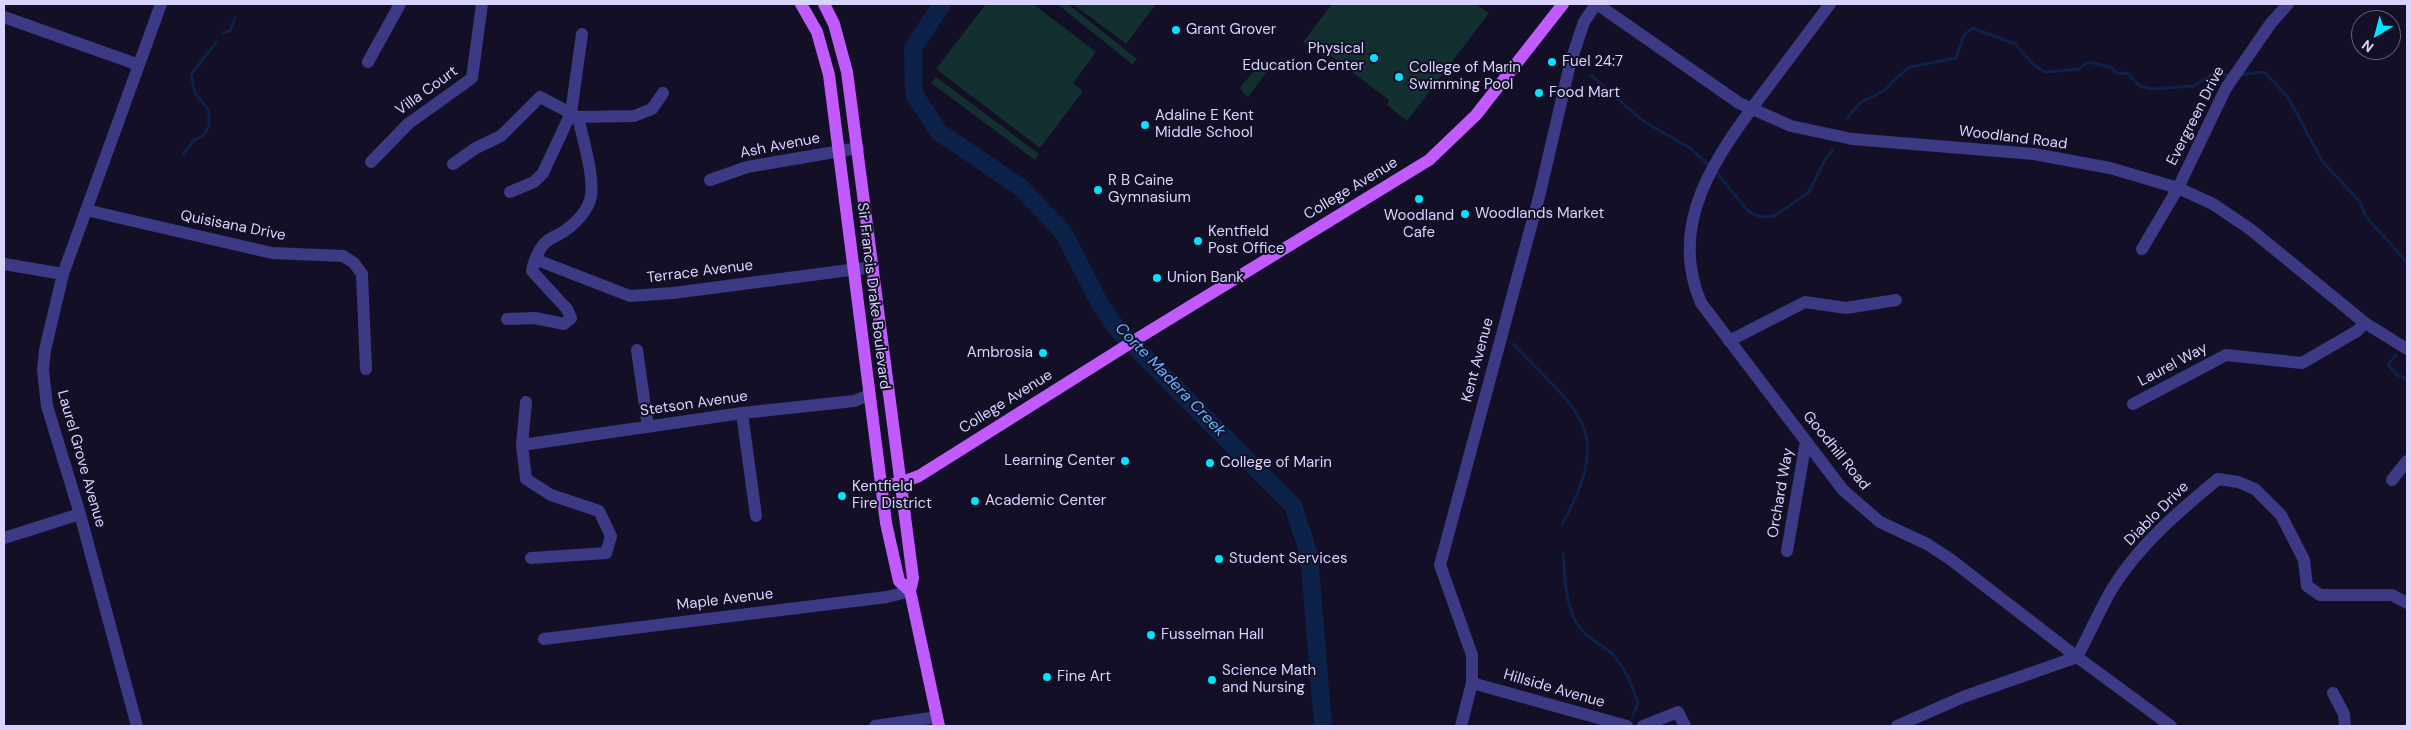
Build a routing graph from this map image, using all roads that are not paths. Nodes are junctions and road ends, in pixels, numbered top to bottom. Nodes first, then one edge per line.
1 (161, 4) edge
2 (400, 4) edge
3 (482, 4) edge
4 (801, 4) edge
5 (824, 4) edge
6 (1563, 4) edge
7 (1597, 4) edge
8 (1830, 4) edge
9 (2288, 4) edge
10 (4, 17) edge
11 (582, 34) dead end
12 (368, 62) dead end
13 (139, 65) junction
14 (663, 93) dead end
15 (1751, 109) junction
16 (575, 115) junction
17 (858, 148) junction
18 (838, 150) junction
19 (371, 162) dead end
20 (453, 164) dead end
21 (710, 180) dead end
22 (2178, 188) junction
23 (510, 192) dead end
24 (86, 210) junction
25 (2142, 250) dead end
26 (537, 260) junction
27 (4, 264) edge
28 (873, 267) junction
29 (854, 269) junction
30 (63, 274) junction
31 (1896, 300) dead end
32 (507, 319) dead end
33 (2365, 323) junction
34 (1729, 341) junction
35 (2407, 349) edge
36 (637, 350) dead end
37 (366, 369) dead end
38 (869, 395) junction
39 (526, 402) dead end
40 (2134, 404) dead end
41 (742, 413) junction
42 (648, 427) junction
43 (1806, 442) junction
44 (522, 445) junction
45 (2407, 461) edge
46 (2392, 480) dead end
47 (900, 484) junction
48 (881, 486) junction
49 (80, 514) junction
50 (756, 516) dead end
51 (4, 538) edge
52 (1787, 551) dead end
53 (531, 558) dead end
54 (910, 592) junction
55 (2407, 603) edge
56 (544, 639) dead end
57 (2077, 657) junction
58 (1472, 683) junction
59 (2334, 693) dead end
60 (938, 721) edge
61 (137, 726) edge
62 (875, 726) edge
63 (1461, 726) edge
64 (1627, 726) edge
65 (1643, 726) edge
66 (1685, 726) edge
67 (1897, 726) edge
68 (2171, 726) edge
69 (2345, 726) edge

1 - 13 street, Laurel Grove Avenue
2 - 12 street
3 - 19 street, Villa Court
4 - 18 main road, Sir Francis Drake Boulevard
5 - 17 main road, Sir Francis Drake Boulevard
6 - 47 main road, College Avenue
7 - 15 street, Woodland Road
7 - 58 street, Kent Avenue
8 - 15 street, Goodhill Road
9 - 22 street, Evergreen Drive
10 - 13 street
11 - 16 street
13 - 24 street, Laurel Grove Avenue
14 - 16 street
15 - 22 street, Woodland Road
15 - 34 street, Goodhill Road
16 - 20 street
16 - 23 street
16 - 26 street
17 - 18 street, Ash Avenue
17 - 28 main road, Sir Francis Drake Boulevard
18 - 21 street, Ash Avenue
18 - 29 main road, Sir Francis Drake Boulevard
22 - 25 street, Evergreen Drive
22 - 33 street, Woodland Road
24 - 30 street, Laurel Grove Avenue
24 - 37 street, Quisisana Drive
26 - 29 street, Terrace Avenue
26 - 32 street
27 - 30 street
28 - 29 street, Terrace Avenue
28 - 47 main road, Sir Francis Drake Boulevard
29 - 38 main road, Sir Francis Drake Boulevard
30 - 49 street, Laurel Grove Avenue
31 - 34 street
33 - 35 street, Woodland Road
33 - 40 street, Laurel Way
34 - 43 street, Goodhill Road
36 - 42 street
38 - 41 street, Stetson Avenue
38 - 48 main road, Sir Francis Drake Boulevard
39 - 44 street
41 - 42 street, Stetson Avenue
41 - 50 street
42 - 44 street, Stetson Avenue
43 - 52 street, Orchard Way
43 - 57 street, Goodhill Road
44 - 53 street
45 - 46 street
47 - 48 main road, College Avenue
47 - 54 main road, Sir Francis Drake Boulevard
48 - 54 main road, Sir Francis Drake Boulevard
49 - 51 street
49 - 61 street, Laurel Grove Avenue
54 - 56 street, Maple Avenue
54 - 60 main road, Sir Francis Drake Boulevard
55 - 57 street, Diablo Drive
57 - 67 street
57 - 68 street, Goodhill Road
58 - 63 street, Kent Avenue
58 - 64 street, Hillside Avenue
59 - 69 street
60 - 62 street
65 - 66 street

